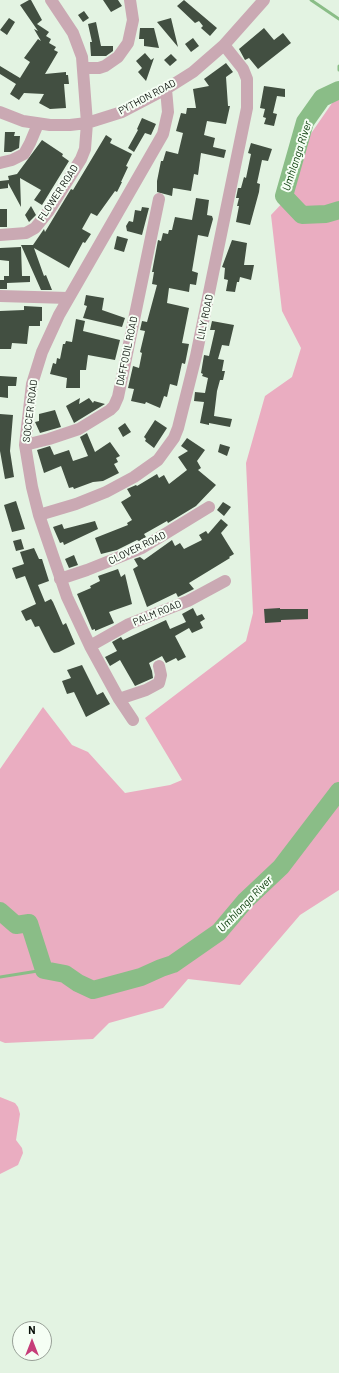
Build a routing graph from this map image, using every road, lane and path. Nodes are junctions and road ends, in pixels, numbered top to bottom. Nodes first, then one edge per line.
1 (51, 0) edge
2 (130, 0) edge
3 (264, 0) edge
4 (224, 45) junction
5 (84, 68) junction
6 (166, 89) junction
7 (0, 112) edge
8 (87, 123) junction
9 (38, 124) junction
10 (0, 163) edge
11 (159, 199) dead end
12 (0, 235) edge
13 (0, 296) edge
14 (68, 298) junction
15 (25, 445) junction
16 (209, 507) dead end
17 (39, 515) junction
18 (60, 579) junction
19 (225, 581) dead end
20 (90, 646) junction
21 (159, 666) dead end
22 (119, 699) junction
23 (133, 720) dead end

1 - 5 street, FLOWER ROAD
2 - 5 street
3 - 4 street, PYTHON ROAD
4 - 6 street, PYTHON ROAD
4 - 17 street, LILY ROAD
5 - 8 street, FLOWER ROAD
6 - 8 street, PYTHON ROAD
6 - 14 street, SOCCER ROAD
7 - 9 street, PYTHON ROAD
8 - 9 street, PYTHON ROAD
8 - 12 street, FLOWER ROAD
9 - 10 street
11 - 15 street, DAFFODIL ROAD
13 - 14 street
14 - 15 street, SOCCER ROAD
15 - 17 street, SOCCER ROAD
16 - 18 street, CLOVER ROAD
17 - 18 street, SOCCER ROAD
18 - 20 street, SOCCER ROAD
19 - 20 street, PALM ROAD
20 - 22 street, SOCCER ROAD
21 - 22 street
22 - 23 street, SOCCER ROAD

